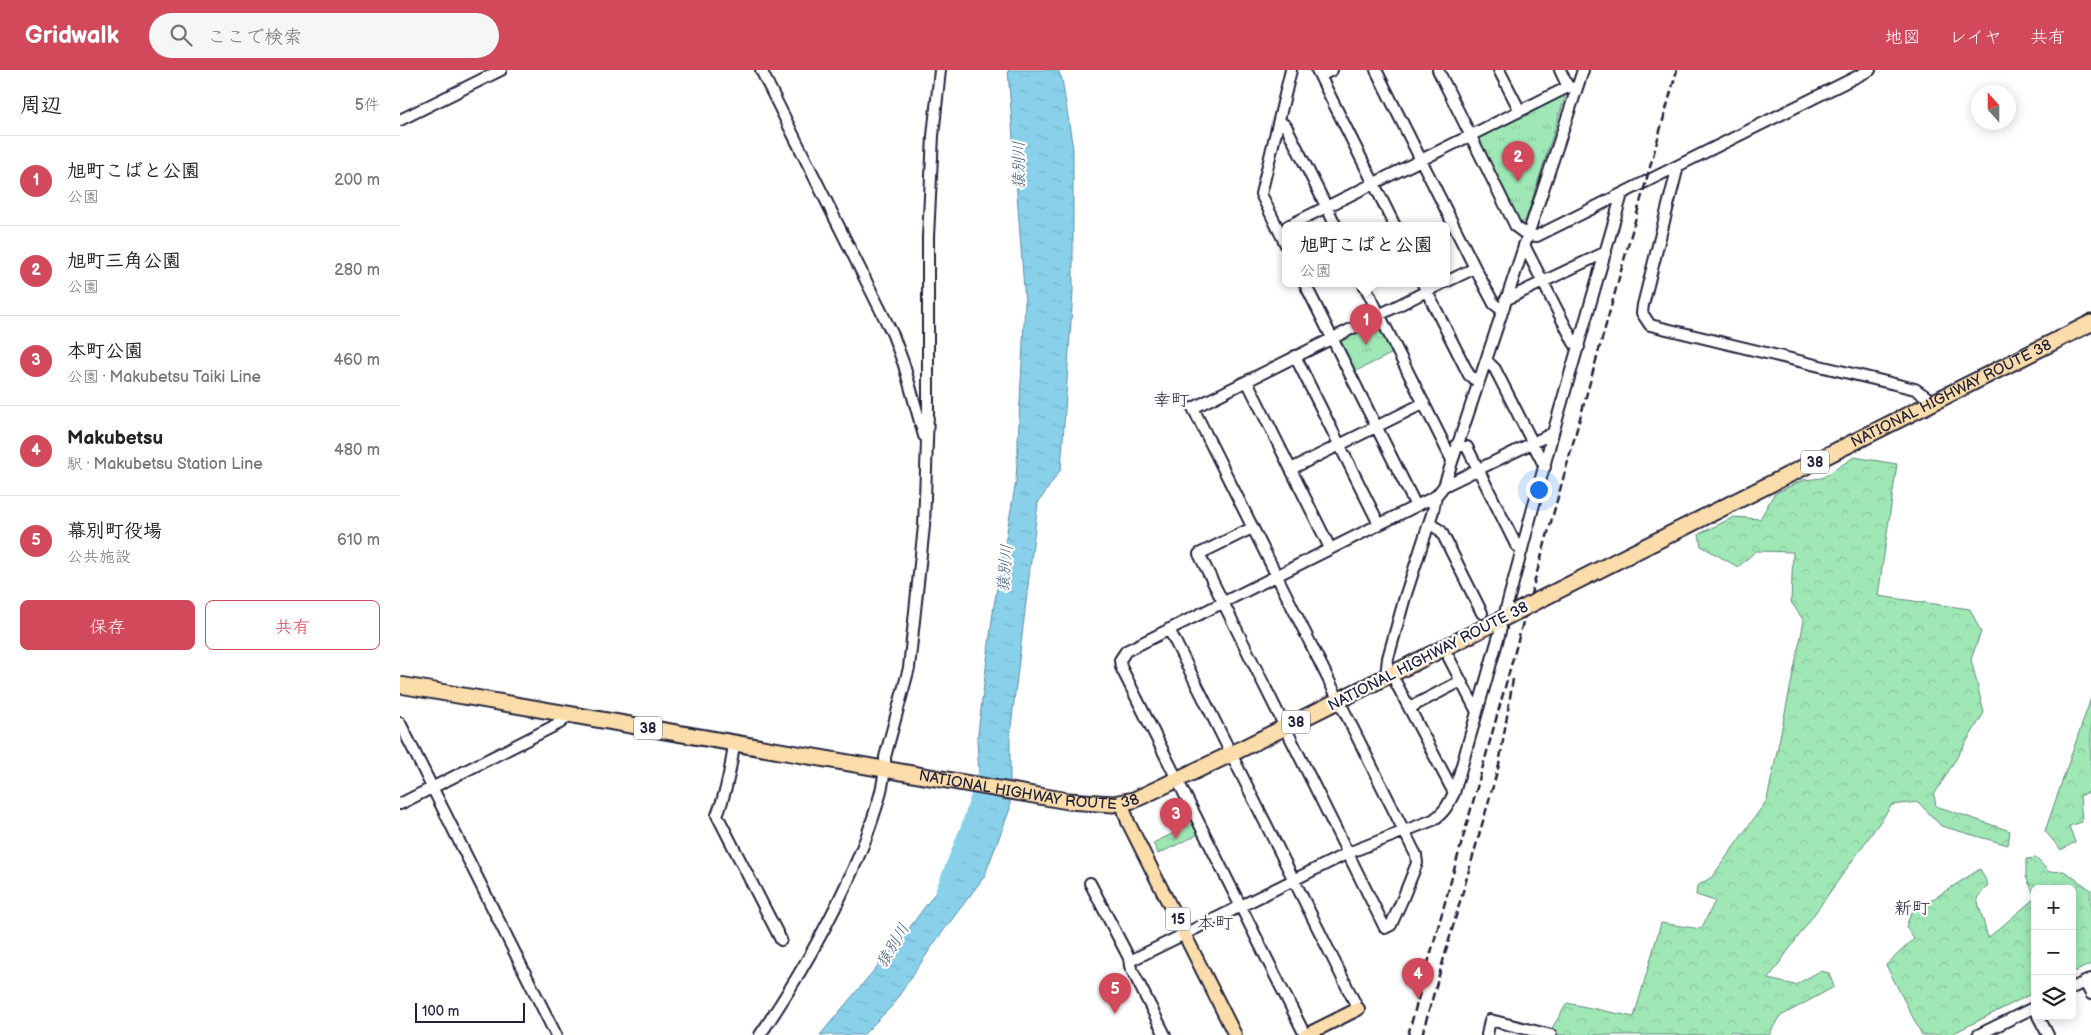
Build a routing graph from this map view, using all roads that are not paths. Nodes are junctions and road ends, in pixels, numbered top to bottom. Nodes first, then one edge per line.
1 (501, 70) edge
2 (761, 70) edge
3 (940, 70) edge
4 (1291, 70) edge
5 (1332, 70) edge
6 (1376, 70) edge
7 (1438, 70) edge
8 (1499, 70) edge
9 (1560, 70) edge
10 (1583, 70) edge
11 (1870, 70) edge
12 (1318, 73) edge
13 (1572, 88) junction
14 (1520, 111) junction
15 (400, 120) edge
16 (1278, 121) junction
17 (1470, 136) junction
18 (1422, 159) junction
19 (1678, 166) junction
20 (1374, 183) junction
21 (1622, 194) junction
22 (1326, 207) junction
23 (1296, 222) edge
24 (1334, 222) edge
25 (1393, 222) edge
26 (1282, 225) edge
27 (1526, 240) junction
28 (1606, 252) junction
29 (1475, 268) junction
30 (1450, 280) edge
31 (1543, 282) junction
32 (1306, 287) edge
33 (1366, 287) edge
34 (1425, 287) edge
35 (1505, 300) junction
36 (1502, 310) junction
37 (1380, 315) junction
38 (2091, 323) edge
39 (1332, 338) junction
40 (1580, 347) junction
41 (1295, 356) junction
42 (1486, 360) junction
43 (1247, 380) junction
44 (1478, 382) junction
45 (1934, 402) junction
46 (1424, 403) junction
47 (1376, 427) junction
48 (1554, 433) junction
49 (1532, 443) junction
50 (926, 444) junction
51 (1457, 444) junction
52 (1339, 445) junction
53 (1452, 460) junction
54 (1545, 467) junction
55 (1291, 469) junction
56 (1478, 470) junction
57 (1444, 486) junction
58 (1436, 496) junction
59 (1416, 506) junction
60 (1429, 523) junction
61 (1379, 524) junction
62 (1252, 528) junction
63 (1330, 548) junction
64 (1522, 551) junction
65 (1276, 575) junction
66 (1223, 602) junction
67 (1511, 610) junction
68 (1482, 613) dead end
69 (1501, 628) dead end
70 (1169, 629) junction
71 (1449, 658) dead end
72 (1391, 680) junction
73 (1461, 681) junction
74 (400, 685) edge
75 (1339, 700) junction
76 (1409, 708) junction
77 (1476, 710) junction
78 (569, 715) junction
79 (400, 723) edge
80 (1286, 727) junction
81 (734, 743) junction
82 (1231, 754) junction
83 (891, 771) junction
84 (1176, 780) junction
85 (433, 788) junction
86 (1454, 793) junction
87 (1122, 803) junction
88 (400, 804) edge
89 (1405, 832) junction
90 (1348, 853) junction
91 (1294, 879) junction
92 (1090, 884) dead end
93 (1240, 906) junction
94 (1185, 934) junction
95 (781, 940) dead end
96 (1130, 961) junction
97 (2088, 980) edge
98 (2076, 986) edge
99 (2091, 994) edge
100 (1358, 1009) joint
101 (2031, 1012) edge
102 (2040, 1020) edge
103 (1983, 1034) edge
104 (556, 1035) edge
105 (760, 1035) edge
106 (1165, 1035) edge
107 (1235, 1035) edge
108 (1305, 1035) edge
109 (1487, 1035) edge
110 (1551, 1035) edge
111 (2048, 1035) edge

1 - 15 street
2 - 50 street
3 - 50 street
4 - 16 street
5 - 12 street
6 - 18 street
7 - 17 street
8 - 14 street
9 - 13 street
10 - 13 street
11 - 19 street
12 - 20 street
13 - 14 street
13 - 27 street
14 - 17 street
16 - 22 street
16 - 26 street
17 - 18 street
17 - 27 street
18 - 20 street
18 - 29 street
19 - 21 street
19 - 45 street
20 - 22 street
20 - 25 street
21 - 27 street
21 - 28 street
22 - 23 street
22 - 24 street
27 - 31 street
27 - 35 street
28 - 31 street
28 - 40 street
29 - 30 street
29 - 36 street
31 - 35 street
31 - 40 street
32 - 39 street
33 - 37 street
34 - 37 street
34 - 44 street
35 - 36 street
36 - 42 street
37 - 39 street
37 - 46 street
38 - 45 highway, NATIONAL HIGHWAY ROUTE 38 / 38
39 - 41 street
39 - 47 street
40 - 48 street
41 - 43 street
41 - 52 street
42 - 44 street
42 - 49 street
43 - 55 street
43 - 62 street
44 - 51 street
45 - 67 highway, NATIONAL HIGHWAY ROUTE 38 / 38, bridge
46 - 47 street
46 - 53 street
47 - 52 street
47 - 59 street
48 - 49 street
48 - 54 street
49 - 54 street
49 - 56 street
50 - 83 street
51 - 53 street
51 - 56 street
52 - 55 street
52 - 61 street
53 - 57 street
54 - 64 street
55 - 63 street
56 - 57 street
56 - 64 street
57 - 58 street
58 - 59 street
58 - 60 street
59 - 61 street
60 - 68 street
60 - 72 street
61 - 63 street
62 - 65 street
62 - 66 street
63 - 65 street
64 - 67 street
65 - 66 street
65 - 75 street
66 - 70 street
66 - 80 street
67 - 72 highway, NATIONAL HIGHWAY ROUTE 38 / 38
69 - 77 street
70 - 82 street
70 - 84 street
71 - 73 street
72 - 75 highway, NATIONAL HIGHWAY ROUTE 38 / 38
72 - 76 street
73 - 76 street
73 - 77 street
74 - 78 highway, NATIONAL HIGHWAY ROUTE 38 / 38
75 - 80 highway, NATIONAL HIGHWAY ROUTE 38 / 38
75 - 89 street
76 - 86 street
77 - 86 street
78 - 81 highway, NATIONAL HIGHWAY ROUTE 38 / 38
78 - 85 street
79 - 85 street
80 - 82 highway, NATIONAL HIGHWAY ROUTE 38 / 38
80 - 90 street
81 - 83 highway, NATIONAL HIGHWAY ROUTE 38 / 38
81 - 95 street
82 - 84 highway, NATIONAL HIGHWAY ROUTE 38 / 38
82 - 91 street
83 - 87 highway, NATIONAL HIGHWAY ROUTE 38 / 38
83 - 105 street
84 - 87 highway, NATIONAL HIGHWAY ROUTE 38 / 38
84 - 93 street
85 - 88 street
85 - 104 street
86 - 89 street
87 - 94 main road, 15
89 - 90 street
89 - 90 street
90 - 91 street
91 - 93 street
91 - 100 street
92 - 96 street
93 - 94 street
93 - 108 street
94 - 96 street
94 - 107 main road, 15
96 - 106 street
97 - 98 street
97 - 99 street
100 - 108 main road
101 - 103 street
102 - 111 street
109 - 110 street

